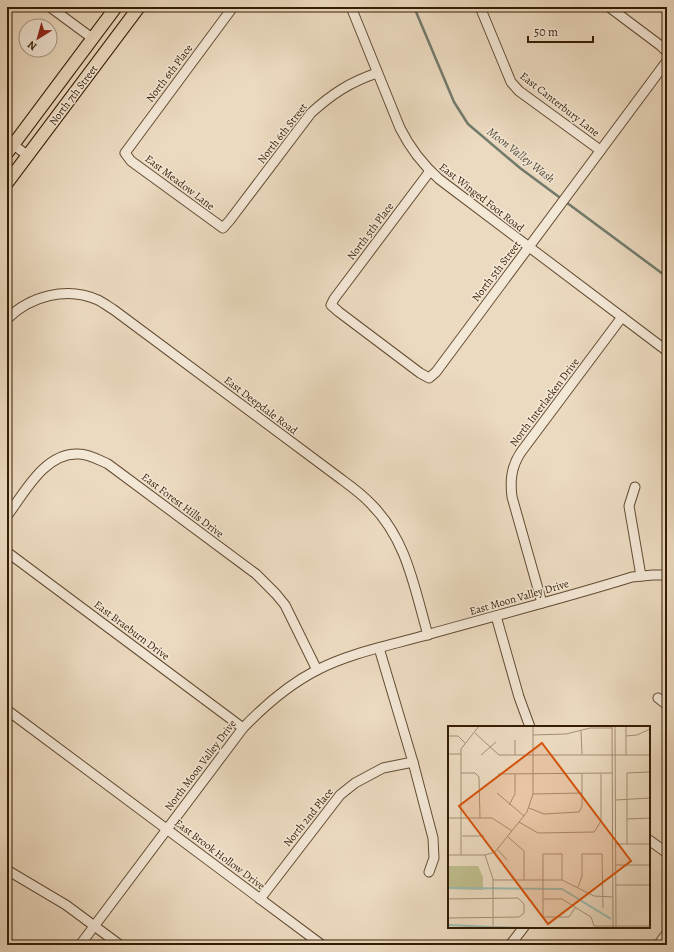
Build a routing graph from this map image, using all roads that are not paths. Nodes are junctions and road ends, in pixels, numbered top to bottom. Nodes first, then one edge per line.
1 (50, 7) edge
2 (116, 7) edge
3 (139, 7) edge
4 (233, 7) edge
5 (351, 7) edge
6 (480, 7) edge
7 (609, 7) edge
8 (92, 38) junction
9 (667, 52) edge
10 (667, 61) edge
11 (377, 73) junction
12 (9, 146) edge
13 (600, 150) junction
14 (125, 153) joint
15 (27, 155) junction
16 (430, 171) junction
17 (7, 183) edge
18 (223, 228) joint
19 (528, 247) junction
20 (622, 317) junction
21 (7, 319) edge
22 (667, 351) edge
23 (429, 378) joint
24 (635, 487) dead end
25 (7, 516) edge
26 (7, 552) edge
27 (667, 575) edge
28 (641, 576) junction
29 (542, 603) junction
30 (496, 616) junction
31 (428, 635) junction
32 (379, 648) junction
33 (317, 670) junction
34 (658, 698) dead end
35 (667, 705) edge
36 (7, 710) edge
37 (530, 726) edge
38 (243, 728) junction
39 (413, 762) junction
40 (166, 829) junction
41 (650, 841) edge
42 (667, 853) edge
43 (7, 870) edge
44 (429, 872) dead end
45 (260, 899) junction
46 (94, 926) junction
47 (523, 928) edge
48 (667, 933) edge
49 (80, 945) edge
50 (120, 945) edge
51 (322, 945) edge
52 (510, 945) edge
53 (658, 945) edge

1 - 8 street
2 - 8 main road, North 7th Street
3 - 15 main road, North 7th Street
4 - 14 street, North 6th Place
5 - 11 street, East Winged Foot Road
6 - 13 street, East Canterbury Lane
7 - 9 street
8 - 12 main road, North 7th Street
10 - 13 street, North 5th Street
11 - 16 street, East Winged Foot Road
11 - 18 street, North 6th Street
12 - 15 street
13 - 19 street, North 5th Street
14 - 18 street, East Meadow Lane
15 - 17 main road, North 7th Street
16 - 19 street, East Winged Foot Road
16 - 23 street, North 5th Place
19 - 20 street, East Winged Foot Road
19 - 23 street, North 5th Street
20 - 22 street, East Winged Foot Road
20 - 29 street, North Interlacken Drive
21 - 31 street, East Deepdale Road
24 - 28 street
25 - 33 street, East Forest Hills Drive
26 - 38 street, East Braeburn Drive
27 - 28 street, East Moon Valley Drive
28 - 29 street, East Moon Valley Drive
29 - 30 street, East Moon Valley Drive
30 - 31 street, East Moon Valley Drive
30 - 37 street
31 - 32 street, East Moon Valley Drive
32 - 33 street, North Moon Valley Drive
32 - 39 street
33 - 38 street, North Moon Valley Drive
34 - 35 street
36 - 40 street, East Brook Hollow Drive
38 - 40 street, North Moon Valley Drive
39 - 44 street
39 - 45 street, North 2nd Place
40 - 45 street, East Brook Hollow Drive
40 - 46 street, North Moon Valley Drive
41 - 42 street
43 - 46 street
45 - 51 street, East Brook Hollow Drive
46 - 49 street, North Moon Valley Drive
46 - 50 street
47 - 52 street
48 - 53 street

